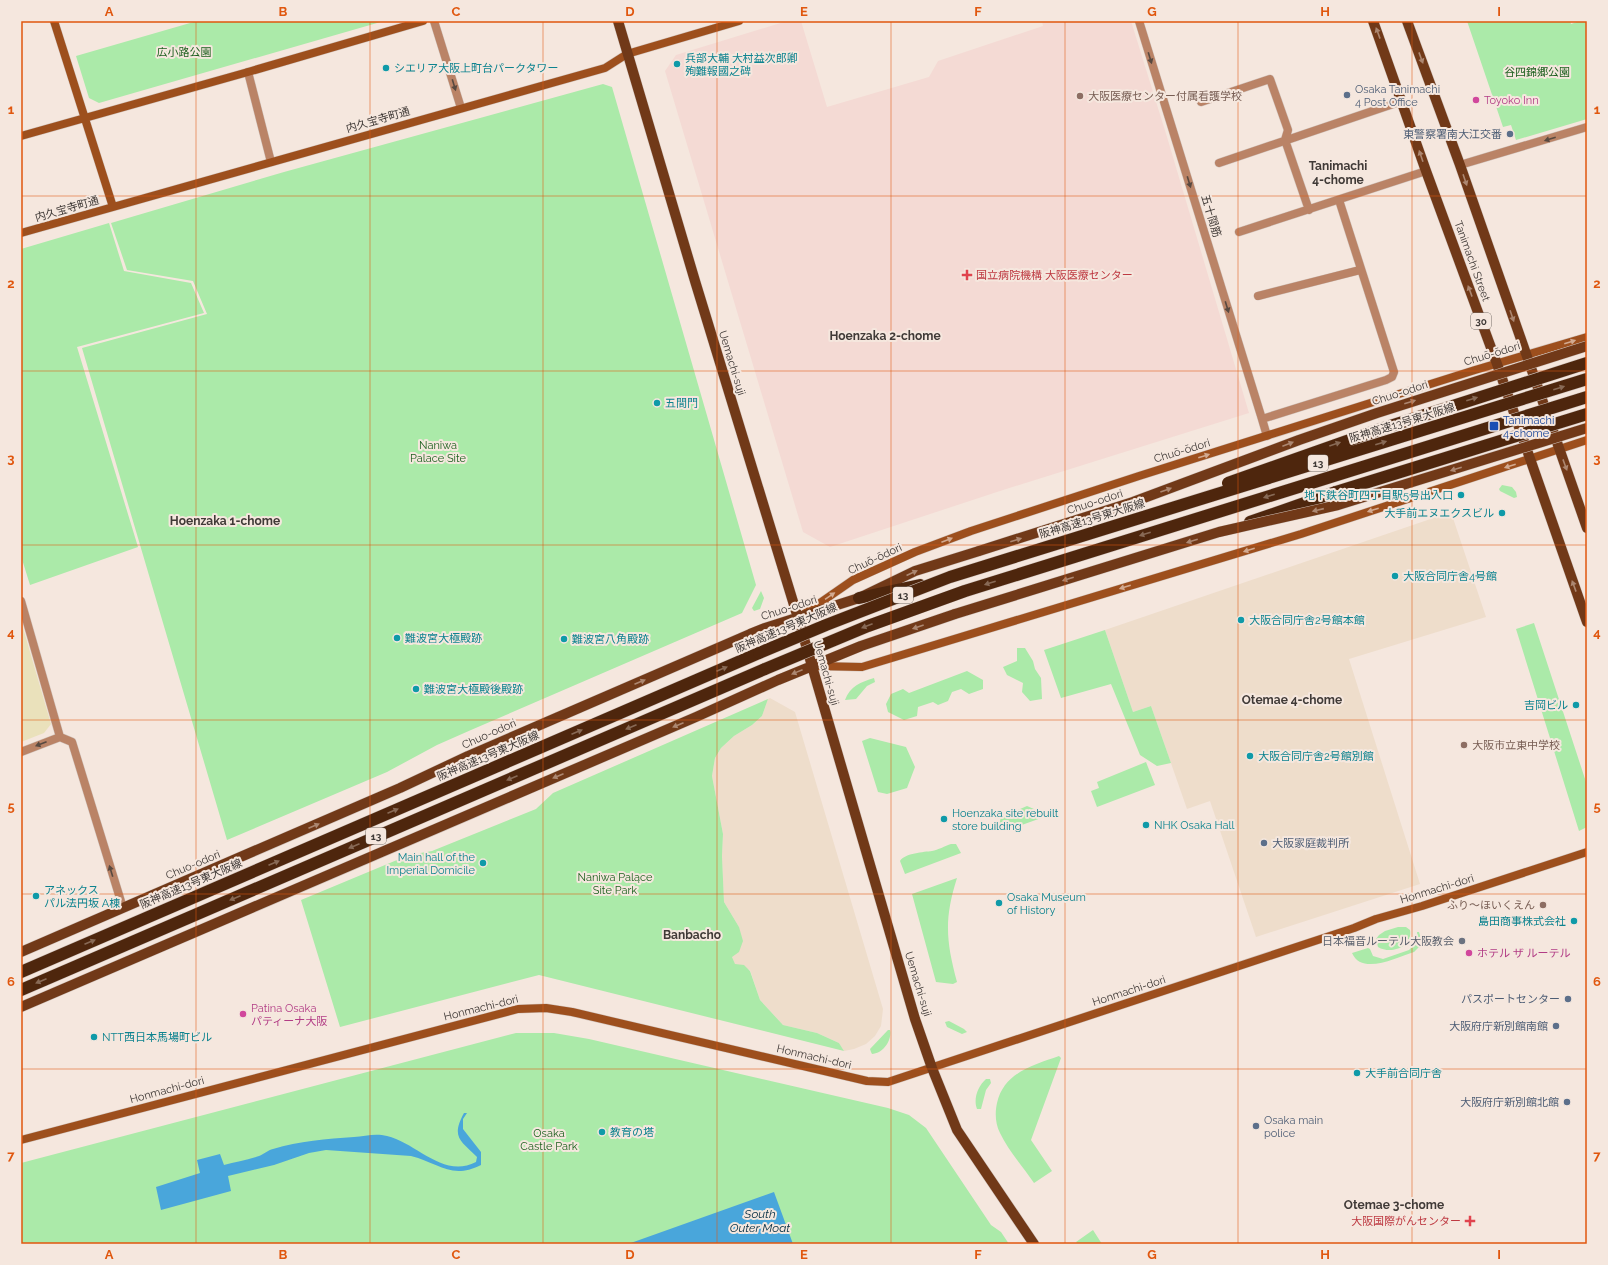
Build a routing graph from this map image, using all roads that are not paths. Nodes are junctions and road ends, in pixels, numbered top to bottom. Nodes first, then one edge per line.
1 (54, 21) edge
2 (422, 21) edge
3 (434, 21) edge
4 (618, 21) edge
5 (739, 21) edge
6 (1139, 21) edge
7 (1373, 21) edge
8 (1407, 21) edge
9 (627, 54) junction
10 (248, 72) junction
11 (1402, 101) junction
12 (1201, 102) dead end
13 (461, 108) junction
14 (84, 118) junction
15 (1587, 128) edge
16 (21, 136) edge
17 (1285, 140) junction
18 (271, 162) junction
19 (1219, 163) dead end
20 (1460, 165) junction
21 (1426, 171) junction
22 (1339, 200) junction
23 (113, 207) junction
24 (1308, 210) junction
25 (1239, 232) dead end
26 (21, 233) edge
27 (1360, 270) junction
28 (1258, 296) dead end
29 (1587, 337) edge
30 (1587, 346) edge
31 (1526, 356) junction
32 (1587, 363) edge
33 (1497, 364) junction
34 (1587, 379) edge
35 (1587, 397) edge
36 (1587, 414) edge
37 (1262, 419) junction
38 (1587, 428) edge
39 (1267, 436) junction
40 (1587, 440) edge
41 (1559, 449) junction
42 (1529, 460) junction
43 (1587, 528) edge
44 (1219, 532) junction
45 (859, 598) junction
46 (21, 601) edge
47 (798, 618) junction
48 (1587, 622) edge
49 (812, 666) junction
50 (60, 737) junction
51 (21, 752) edge
52 (1587, 852) edge
53 (123, 908) junction
54 (21, 952) edge
55 (21, 972) edge
56 (21, 990) edge
57 (21, 1007) edge
58 (932, 1068) junction
59 (21, 1140) edge
60 (1034, 1244) edge

1 - 14 street
2 - 10 street
3 -> 13 street
4 - 9 main road, Uemachi-suji
5 - 9 street, 内久宝寺町通
6 -> 37 street, 五十間筋
11 -> 7 main road, Tanimachi Street / 30
8 -> 20 main road, Tanimachi Street
9 - 13 street, 内久宝寺町通
9 - 47 main road, Uemachi-suji
10 - 14 street
10 - 18 street
11 - 17 street
21 -> 11 main road, Tanimachi Street / 30
12 - 17 street
13 - 18 street, 内久宝寺町通
14 - 16 street
14 - 23 street
15 -> 20 street
17 - 19 street
17 - 24 street
18 - 23 street, 内久宝寺町通
20 -> 31 main road, Tanimachi Street
21 - 22 street
33 -> 21 main road, Tanimachi Street / 30
22 - 24 street
22 - 27 street
23 - 26 street, 内久宝寺町通
24 - 25 street
27 - 28 street
27 - 37 street
31 -> 29 street, Chuō-ōdori
45 -> 30 main road, Chuo-odori, bridge
31 - 33 street, Chuō-ōdori
31 - 41 main road, Tanimachi Street
45 -> 32 highway, bridge
33 - 39 street, Chuō-ōdori
33 - 42 main road, Tanimachi Street / 30
55 -> 34 highway, 阪神高速13号東大阪線 / 13, bridge
35 -> 56 highway, 13, bridge
36 - 44 highway, bridge
37 - 39 street, 五十間筋
38 -> 44 main road, bridge
47 -> 39 street, Chuō-ōdori
40 - 41 street
41 - 42 street
41 -> 43 main road, Tanimachi Street
48 -> 42 main road, Tanimachi Street / 30
42 -> 49 street
44 -> 49 main road, bridge
45 - 47 main road, Chuo-odori
46 - 50 street
47 - 49 main road, Uemachi-suji
53 -> 47 main road, Chuo-odori
49 -> 57 main road
49 - 58 main road, Uemachi-suji
50 -> 51 street
53 -> 50 street
52 - 58 street, Honmachi-dori
53 - 54 main road, Chuo-odori
58 - 59 street, Honmachi-dori
58 - 60 main road, Uemachi-suji

